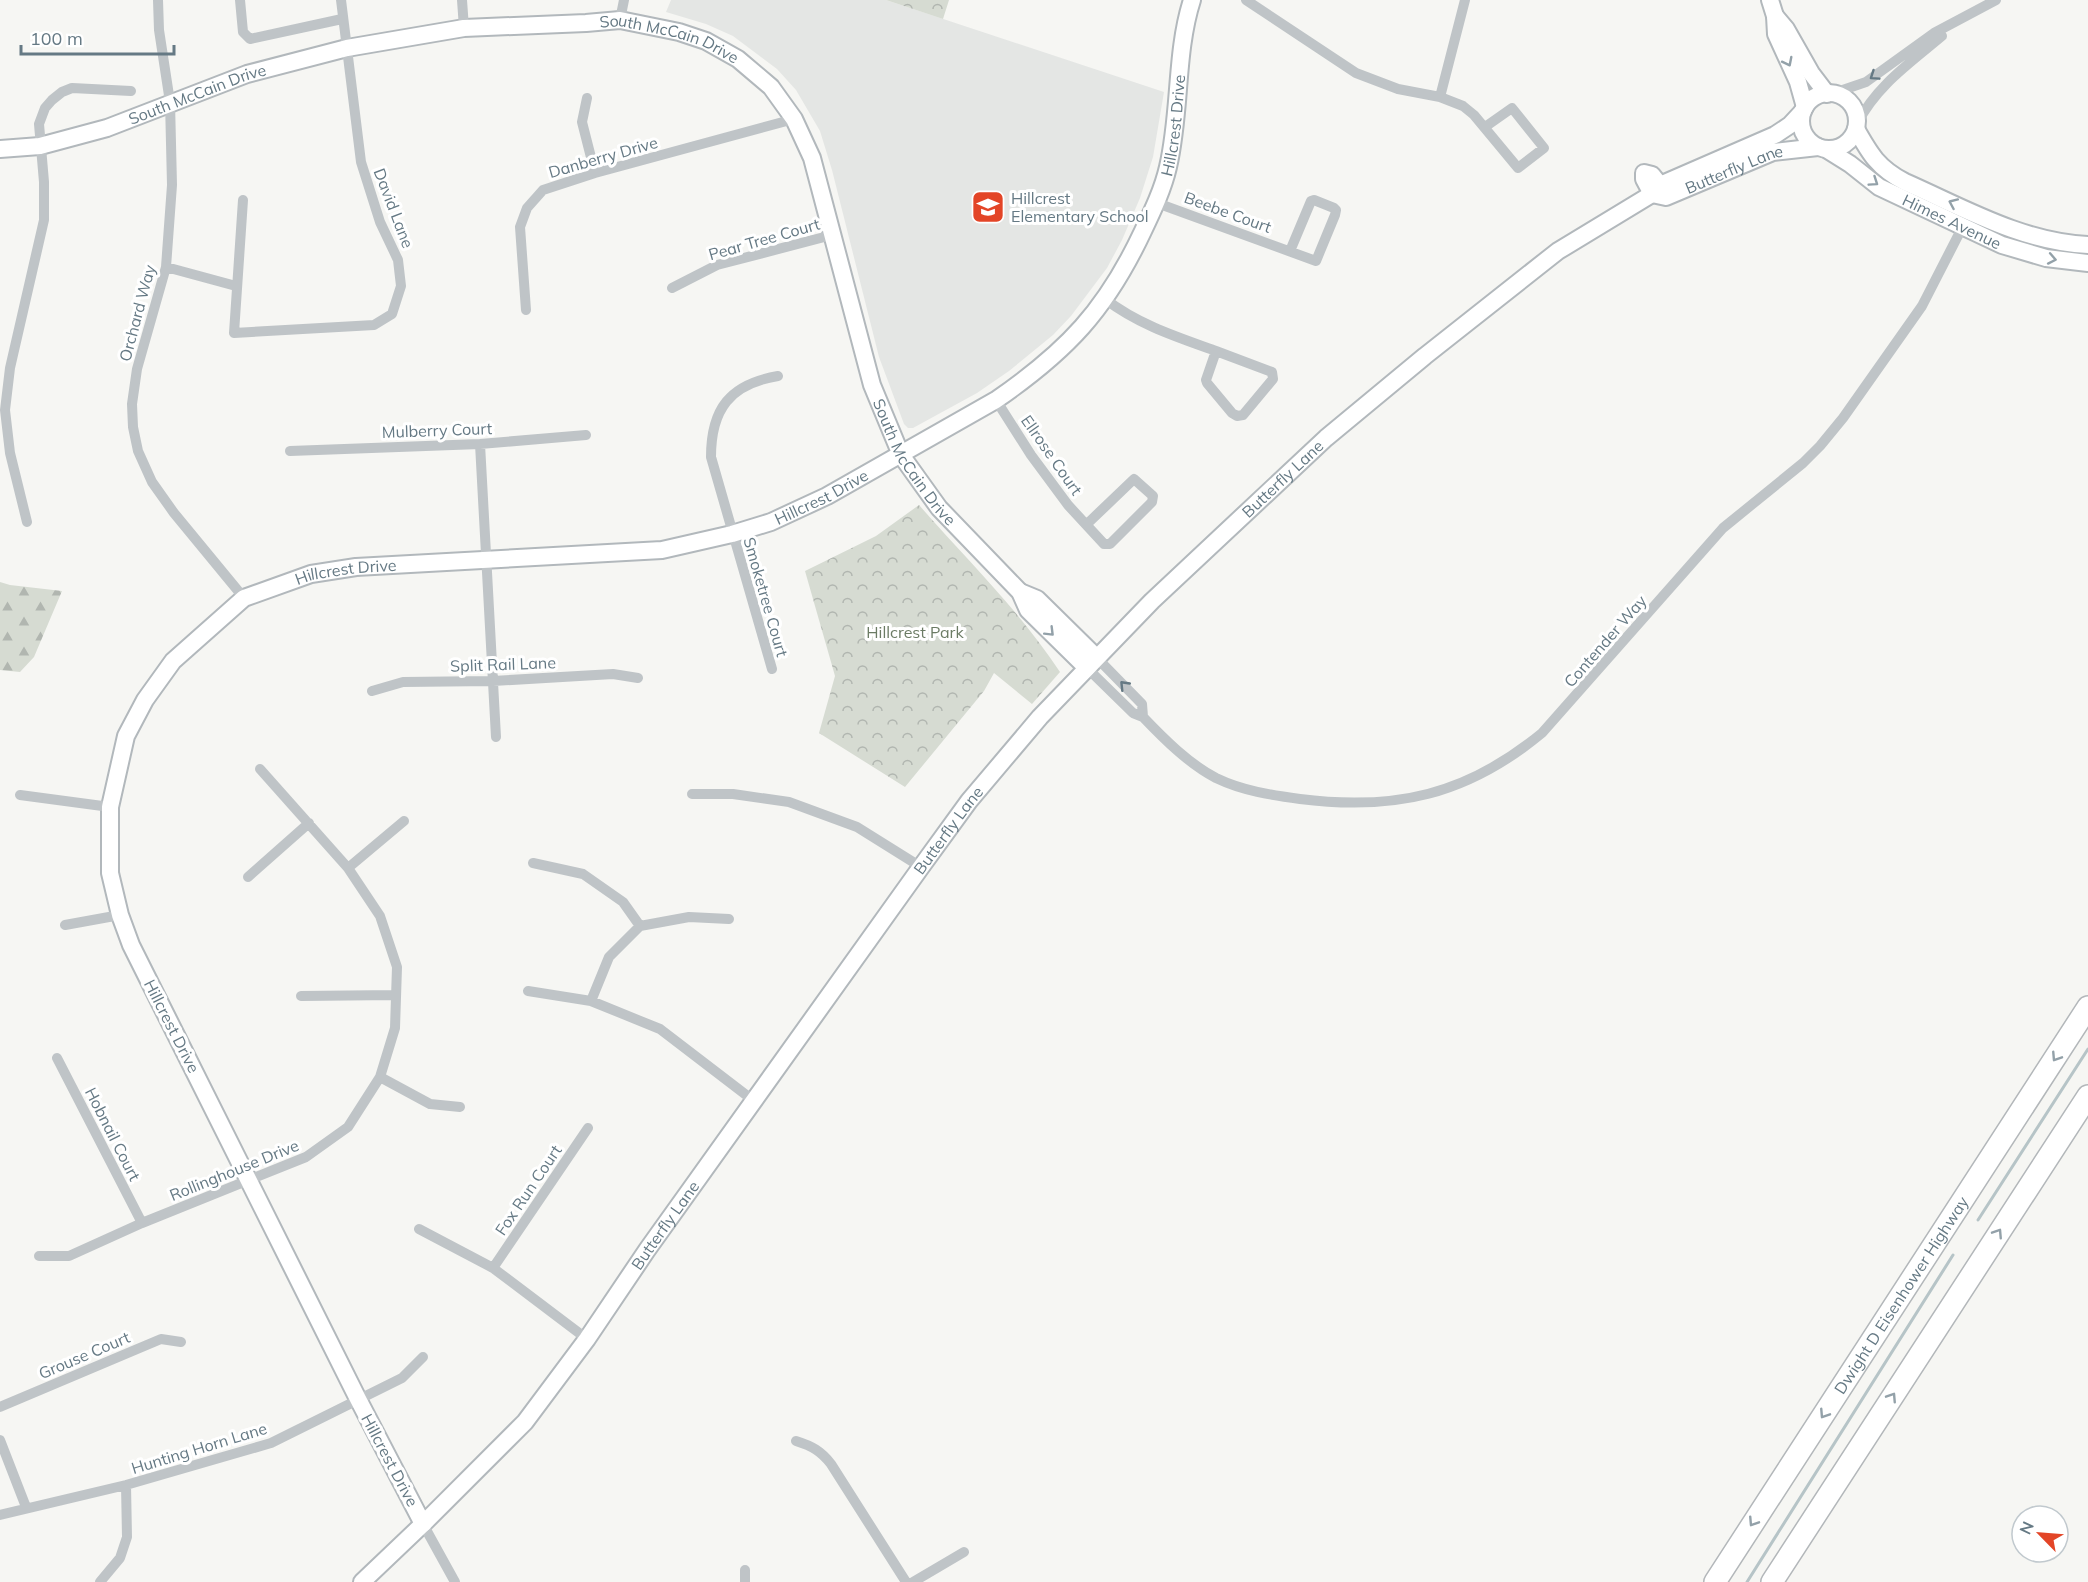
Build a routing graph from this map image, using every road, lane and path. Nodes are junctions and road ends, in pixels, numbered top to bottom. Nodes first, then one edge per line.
1 (158, 0) edge
2 (240, 0) edge
3 (341, 0) edge
4 (462, 0) edge
5 (624, 0) edge
6 (1192, 0) edge
7 (1246, 0) edge
8 (1465, 0) edge
9 (1996, 0) edge
10 (1772, 8) edge
11 (342, 19) junction
12 (620, 20) junction
13 (1958, 22) junction
14 (464, 28) junction
15 (347, 48) junction
16 (131, 91) dead end
17 (1829, 94) junction
18 (1440, 97) junction
19 (587, 98) dead end
20 (170, 102) junction
21 (1804, 109) junction
22 (795, 119) junction
23 (1485, 127) junction
24 (1856, 127) junction
25 (40, 146) junction
26 (1822, 148) junction
27 (0, 149) edge
28 (596, 173) junction
29 (1656, 190) junction
30 (243, 200) dead end
31 (1157, 203) junction
32 (2001, 225) junction
33 (1963, 226) junction
34 (832, 235) junction
35 (2088, 245) edge
36 (1290, 251) junction
37 (2088, 263) edge
38 (166, 267) junction
39 (236, 286) junction
40 (672, 288) dead end
41 (1105, 299) junction
42 (526, 310) dead end
43 (1216, 351) junction
44 (778, 376) dead end
45 (996, 400) junction
46 (586, 435) dead end
47 (480, 444) junction
48 (290, 451) dead end
49 (901, 455) junction
50 (27, 522) dead end
51 (1087, 524) junction
52 (732, 534) junction
53 (486, 561) junction
54 (244, 598) junction
55 (1092, 662) junction
56 (772, 669) dead end
57 (638, 678) dead end
58 (493, 681) junction
59 (372, 691) dead end
60 (496, 736) dead end
61 (260, 770) dead end
62 (692, 794) dead end
63 (20, 795) dead end
64 (110, 807) junction
65 (404, 821) dead end
66 (309, 823) junction
67 (533, 862) dead end
68 (921, 867) junction
69 (348, 868) junction
70 (248, 877) dead end
71 (120, 915) junction
72 (729, 919) dead end
73 (65, 925) dead end
74 (640, 926) junction
75 (528, 991) dead end
76 (396, 995) junction
77 (301, 996) dead end
78 (591, 1001) junction
79 (2088, 1007) edge
80 (57, 1058) dead end
81 (380, 1077) junction
82 (2088, 1096) edge
83 (754, 1101) junction
84 (460, 1107) dead end
85 (588, 1128) dead end
86 (250, 1181) junction
87 (142, 1223) junction
88 (419, 1228) dead end
89 (39, 1256) dead end
90 (494, 1268) junction
91 (586, 1339) junction
92 (181, 1342) dead end
93 (423, 1358) dead end
94 (358, 1399) junction
95 (0, 1407) edge
96 (0, 1440) edge
97 (796, 1442) dead end
98 (126, 1485) junction
99 (26, 1507) junction
100 (0, 1515) edge
101 (423, 1524) junction
102 (963, 1552) dead end
103 (100, 1582) edge
104 (362, 1582) edge
105 (455, 1582) edge
106 (906, 1582) edge
107 (913, 1582) edge
108 (1714, 1582) edge
109 (1772, 1582) edge

1 - 20 street, Orchard Way
2 - 11 street
3 - 11 street
4 - 14 street
5 - 12 street
6 - 31 street, Hillcrest Drive
7 - 18 street
8 - 18 street
9 - 13 street
10 - 17 street
10 -> 21 street
11 - 15 street
12 - 14 street, South McCain Drive
12 - 22 street, South McCain Drive
13 -> 17 street
13 - 24 street
14 - 15 street, South McCain Drive
15 - 20 street, South McCain Drive
15 - 39 street, David Lane
16 - 25 street
17 - 21 street
17 - 24 street
18 - 23 street
19 - 28 street
20 - 25 street, South McCain Drive
20 - 38 street, Orchard Way
21 - 26 street
21 - 29 street, Butterfly Lane
22 - 28 street, Danberry Drive
22 - 34 street, South McCain Drive
23 - 23 street
24 - 26 street
32 -> 24 street, Himes Avenue
25 - 27 street, South McCain Drive
25 - 50 street
26 - 29 street, Butterfly Lane
26 -> 33 street, Himes Avenue
28 - 42 street, Danberry Drive
29 - 55 street, Butterfly Lane
30 - 39 street, David Lane
31 - 36 street, Beebe Court
31 - 41 street, Hillcrest Drive
32 - 33 street
32 - 35 street, Himes Avenue
33 -> 37 street, Himes Avenue
33 - 55 street, Contender Way
34 - 40 street, Pear Tree Court
34 - 49 street, South McCain Drive
36 - 36 street, Beebe Court
38 - 39 street
38 - 54 street, Orchard Way
41 - 43 street
41 - 45 street, Hillcrest Drive
43 - 43 street
44 - 52 street, Smoketree Court
45 - 49 street, Hillcrest Drive
45 - 51 street, Ellrose Court
46 - 47 street, Mulberry Court
47 - 48 street, Mulberry Court
47 - 53 street
49 - 52 street, Hillcrest Drive
49 - 55 street, South McCain Drive
51 - 51 street, Ellrose Court
52 - 53 street, Hillcrest Drive
52 - 56 street, Smoketree Court
53 - 54 street, Hillcrest Drive
53 - 58 street
54 - 64 street, Hillcrest Drive
55 - 68 street, Butterfly Lane
57 - 58 street, Split Rail Lane
58 - 59 street, Split Rail Lane
58 - 60 street
61 - 66 street, Rollinghouse Drive
62 - 68 street
63 - 64 street
64 - 71 street, Hillcrest Drive
65 - 69 street
66 - 69 street, Rollinghouse Drive
66 - 70 street
67 - 74 street
68 - 83 street, Butterfly Lane
69 - 76 street, Rollinghouse Drive
71 - 73 street
71 - 86 street, Hillcrest Drive
72 - 74 street
74 - 78 street
75 - 78 street
76 - 77 street
76 - 81 street, Rollinghouse Drive
78 - 83 street
79 -> 108 highway, Dwight D Eisenhower Highway
80 - 87 street, Hobnail Court
81 - 84 street
81 - 86 street, Rollinghouse Drive
109 -> 82 highway
83 - 91 street, Butterfly Lane
85 - 90 street, Fox Run Court
86 - 87 street, Rollinghouse Drive
86 - 94 street, Hillcrest Drive
87 - 89 street, Rollinghouse Drive
88 - 90 street
90 - 91 street
91 - 101 street, Butterfly Lane
92 - 95 street, Grouse Court
93 - 94 street, Hunting Horn Lane
94 - 98 street, Hunting Horn Lane
94 - 101 street, Hillcrest Drive
96 - 99 street
97 - 106 street
98 - 99 street, Hunting Horn Lane
98 - 103 street
99 - 100 street, Hunting Horn Lane
101 - 104 street, Butterfly Lane
101 - 105 street
102 - 107 street

